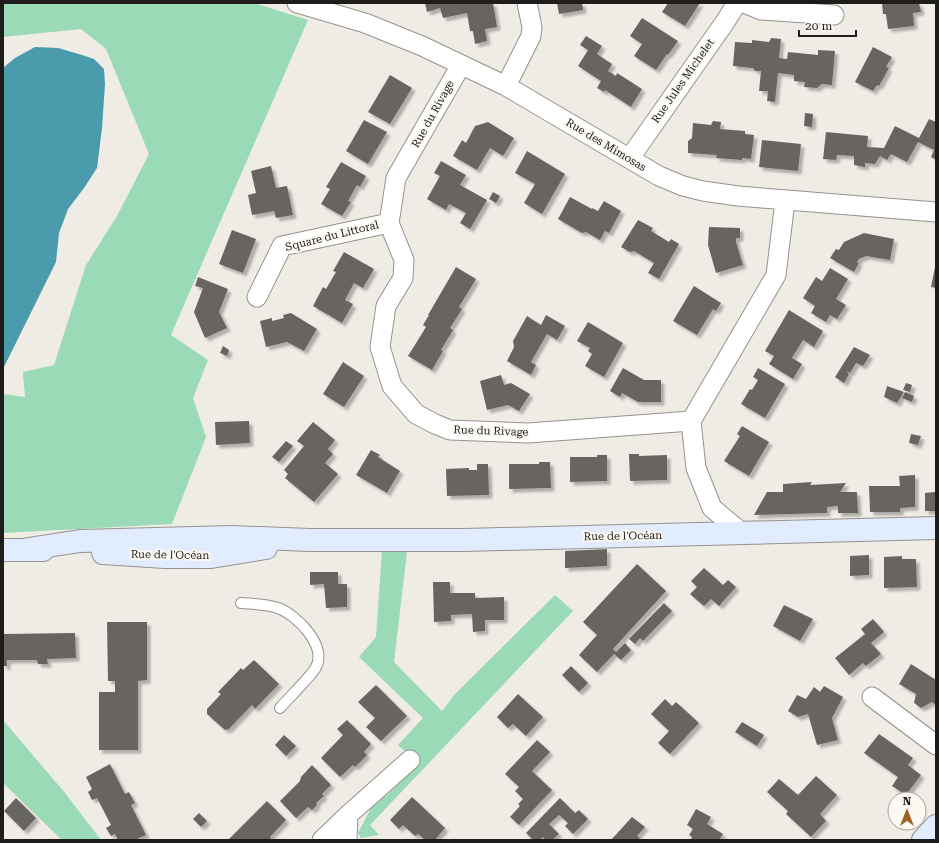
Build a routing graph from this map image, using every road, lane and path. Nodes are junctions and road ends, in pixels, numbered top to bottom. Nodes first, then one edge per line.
1 (297, 3) edge
2 (527, 3) edge
3 (737, 3) edge
4 (744, 3) edge
5 (834, 15) dead end
6 (461, 65) junction
7 (506, 86) junction
8 (628, 158) junction
9 (785, 201) junction
10 (936, 212) edge
11 (389, 223) junction
12 (257, 297) dead end
13 (690, 421) junction
14 (936, 528) edge
15 (742, 533) junction
16 (3, 550) edge
17 (241, 603) dead end
18 (872, 697) dead end
19 (280, 708) dead end
20 (936, 745) edge
21 (410, 760) dead end
22 (348, 815) junction
23 (936, 826) edge
24 (322, 840) edge
25 (347, 840) edge
26 (923, 840) edge

1 - 6 street, Rue des Mimosas
2 - 7 street
3 - 8 street, Rue Jules Michelet
4 - 5 street
6 - 7 street, Rue des Mimosas
6 - 11 street, Rue du Rivage
7 - 8 street, Rue des Mimosas
8 - 9 street, Rue des Mimosas
9 - 10 street, Rue des Mimosas
9 - 13 street
11 - 12 street, Square du Littoral
11 - 13 street, Rue du Rivage
13 - 15 street
14 - 15 main road, Rue de l'Océan
15 - 16 main road, Rue de l'Océan
17 - 19 lane
18 - 20 street
21 - 22 street
22 - 24 street
22 - 25 street
23 - 26 main road

